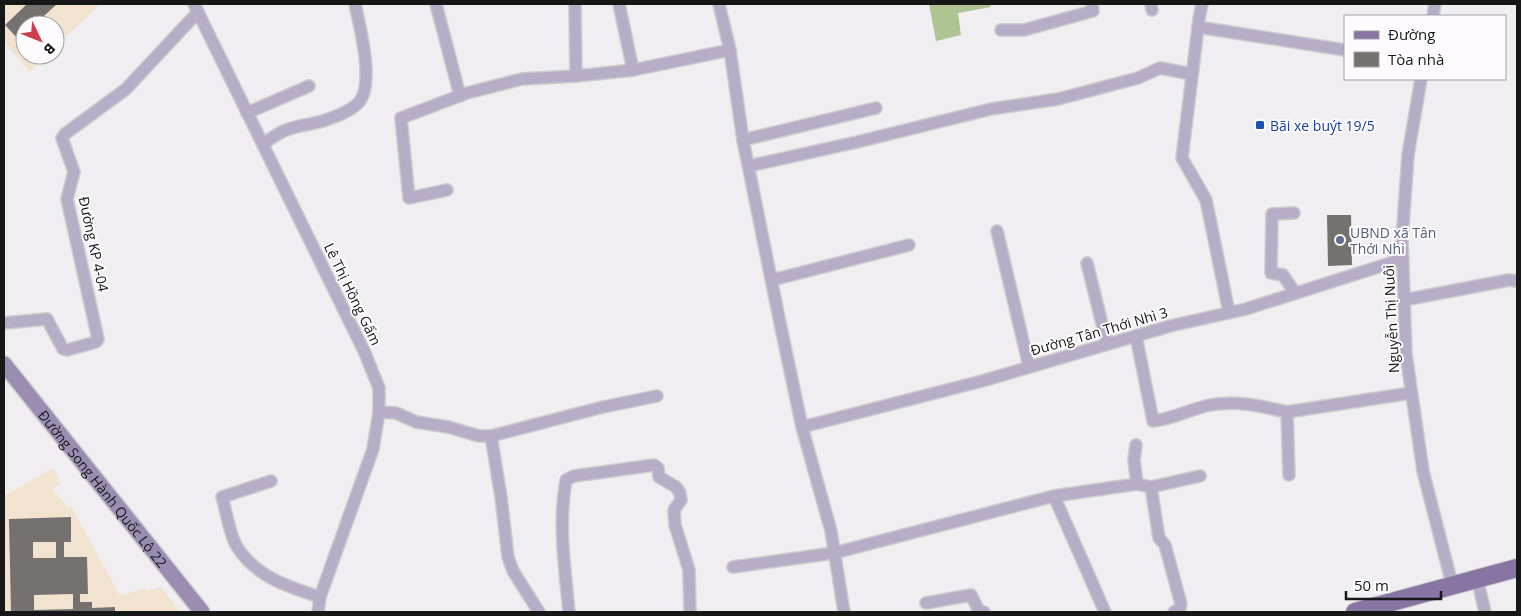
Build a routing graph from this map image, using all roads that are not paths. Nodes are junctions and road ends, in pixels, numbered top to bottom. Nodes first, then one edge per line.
1 (355, 4) edge
2 (436, 4) edge
3 (575, 4) edge
4 (619, 4) edge
5 (719, 4) edge
6 (1092, 4) edge
7 (1202, 4) edge
8 (196, 8) edge
9 (1198, 26) junction
10 (1001, 30) dead end
11 (730, 50) junction
12 (1344, 50) edge
13 (633, 70) junction
14 (1192, 74) junction
15 (576, 76) junction
16 (1421, 80) edge
17 (309, 86) dead end
18 (460, 96) junction
19 (876, 108) dead end
20 (248, 113) junction
21 (743, 140) junction
22 (263, 144) junction
23 (749, 166) junction
24 (447, 190) dead end
25 (1294, 213) dead end
26 (998, 231) dead end
27 (909, 246) dead end
28 (1402, 259) junction
29 (1086, 263) dead end
30 (772, 280) junction
31 (1517, 281) edge
32 (1294, 293) junction
33 (1404, 300) junction
34 (1229, 312) junction
35 (4, 323) edge
36 (1136, 336) junction
37 (1107, 344) junction
38 (4, 364) edge
39 (1029, 366) junction
40 (1411, 393) junction
41 (657, 396) dead end
42 (379, 412) junction
43 (1287, 412) junction
44 (802, 427) junction
45 (491, 436) junction
46 (1136, 445) dead end
47 (1200, 476) dead end
48 (1289, 476) dead end
49 (271, 481) dead end
50 (1137, 484) junction
51 (1151, 487) junction
52 (1054, 496) junction
53 (834, 553) junction
54 (733, 567) dead end
55 (1517, 568) edge
56 (1477, 578) junction
57 (1452, 584) junction
58 (320, 597) junction
59 (926, 603) dead end
60 (202, 612) edge
61 (318, 612) edge
62 (539, 612) edge
63 (569, 612) edge
64 (690, 612) edge
65 (844, 612) edge
66 (984, 612) edge
67 (1105, 612) edge
68 (1174, 612) edge
69 (1355, 612) edge
70 (1485, 612) edge

1 - 22 street
2 - 18 street
3 - 15 street
4 - 13 street
5 - 11 street
6 - 10 street
7 - 9 street
8 - 20 street, Lê Thị Hồng Gấm
8 - 35 street, Đường KP 4-04
9 - 12 street
9 - 14 street
11 - 13 street
11 - 21 street
13 - 15 street
14 - 23 street
14 - 34 street
15 - 18 street
16 - 28 street, Nguyễn Thị Nuôi
17 - 20 street
18 - 24 street
19 - 21 street
20 - 22 street, Lê Thị Hồng Gấm
21 - 23 street
22 - 42 street, Lê Thị Hồng Gấm
23 - 30 street
25 - 32 street
26 - 39 street
27 - 30 street
28 - 32 street, Đường Tân Thới Nhì 3
28 - 33 street, Nguyễn Thị Nuôi
29 - 37 street
30 - 44 street
31 - 33 street
32 - 34 street, Đường Tân Thới Nhì 3
33 - 40 street, Nguyễn Thị Nuôi
34 - 36 street, Đường Tân Thới Nhì 3
36 - 37 street, Đường Tân Thới Nhì 3
36 - 43 street
37 - 39 street, Đường Tân Thới Nhì 3
38 - 60 street, Đường Song Hành Quốc Lộ 22
39 - 44 street, Đường Tân Thới Nhì 3
40 - 43 street
40 - 57 street, Nguyễn Thị Nuôi
41 - 45 street
42 - 45 street
42 - 58 street, Lê Thị Hồng Gấm
43 - 48 street
44 - 53 street
45 - 62 street
46 - 50 street
47 - 51 street
49 - 58 street
50 - 51 street
50 - 52 street
51 - 68 street
52 - 53 street
52 - 67 street
53 - 54 street
53 - 65 street
55 - 56 main road
56 - 57 main road
56 - 70 street
57 - 69 main road
58 - 61 street, Lê Thị Hồng Gấm
59 - 66 street
63 - 64 street

